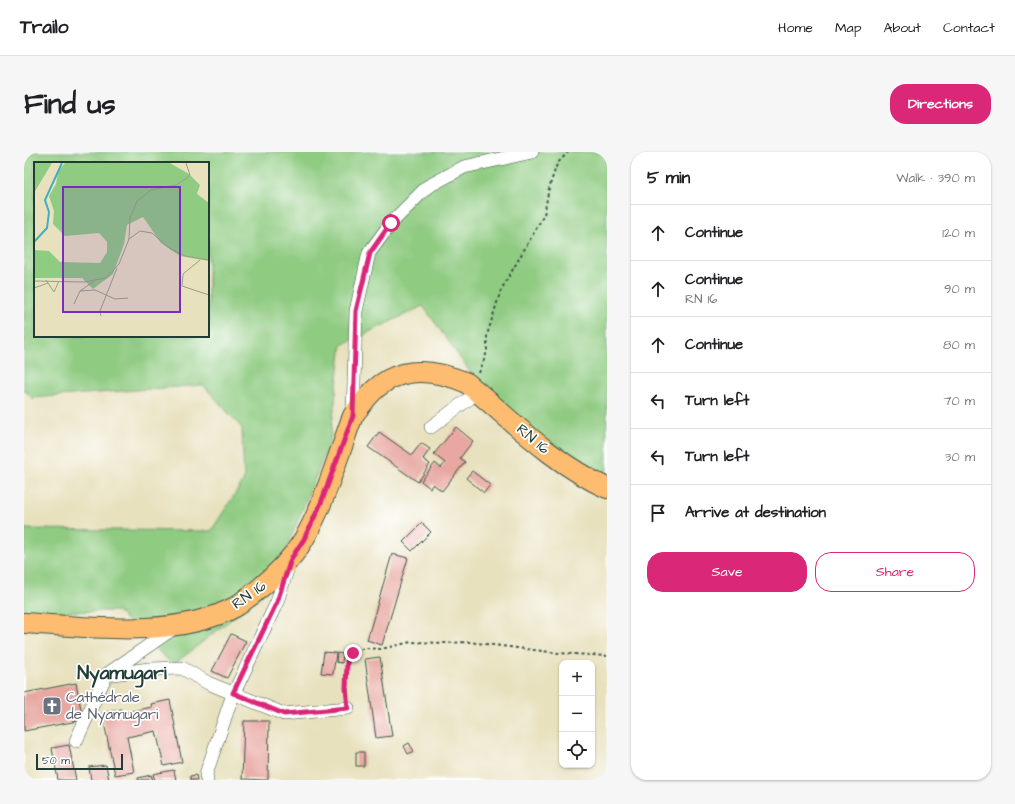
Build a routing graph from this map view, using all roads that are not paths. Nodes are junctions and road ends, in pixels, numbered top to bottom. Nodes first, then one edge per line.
1 (532, 152) edge
2 (478, 392) junction
3 (353, 416) junction
4 (431, 427) dead end
5 (607, 488) edge
6 (291, 559) junction
7 (24, 623) edge
8 (177, 625) junction
9 (106, 675) junction
10 (233, 693) junction
11 (348, 708) road end
12 (76, 741) dead end
13 (207, 780) edge

1 - 3 street
2 - 3 main road, RN 16 / RN 16
2 - 4 street
2 - 5 main road, RN 16 / RN 16
3 - 6 main road, RN 16 / RN 16
6 - 8 main road, RN 16 / RN 16
6 - 10 street
7 - 8 main road, RN 16 / RN 16
8 - 9 street
9 - 10 street
9 - 12 street
10 - 11 street
10 - 13 street

